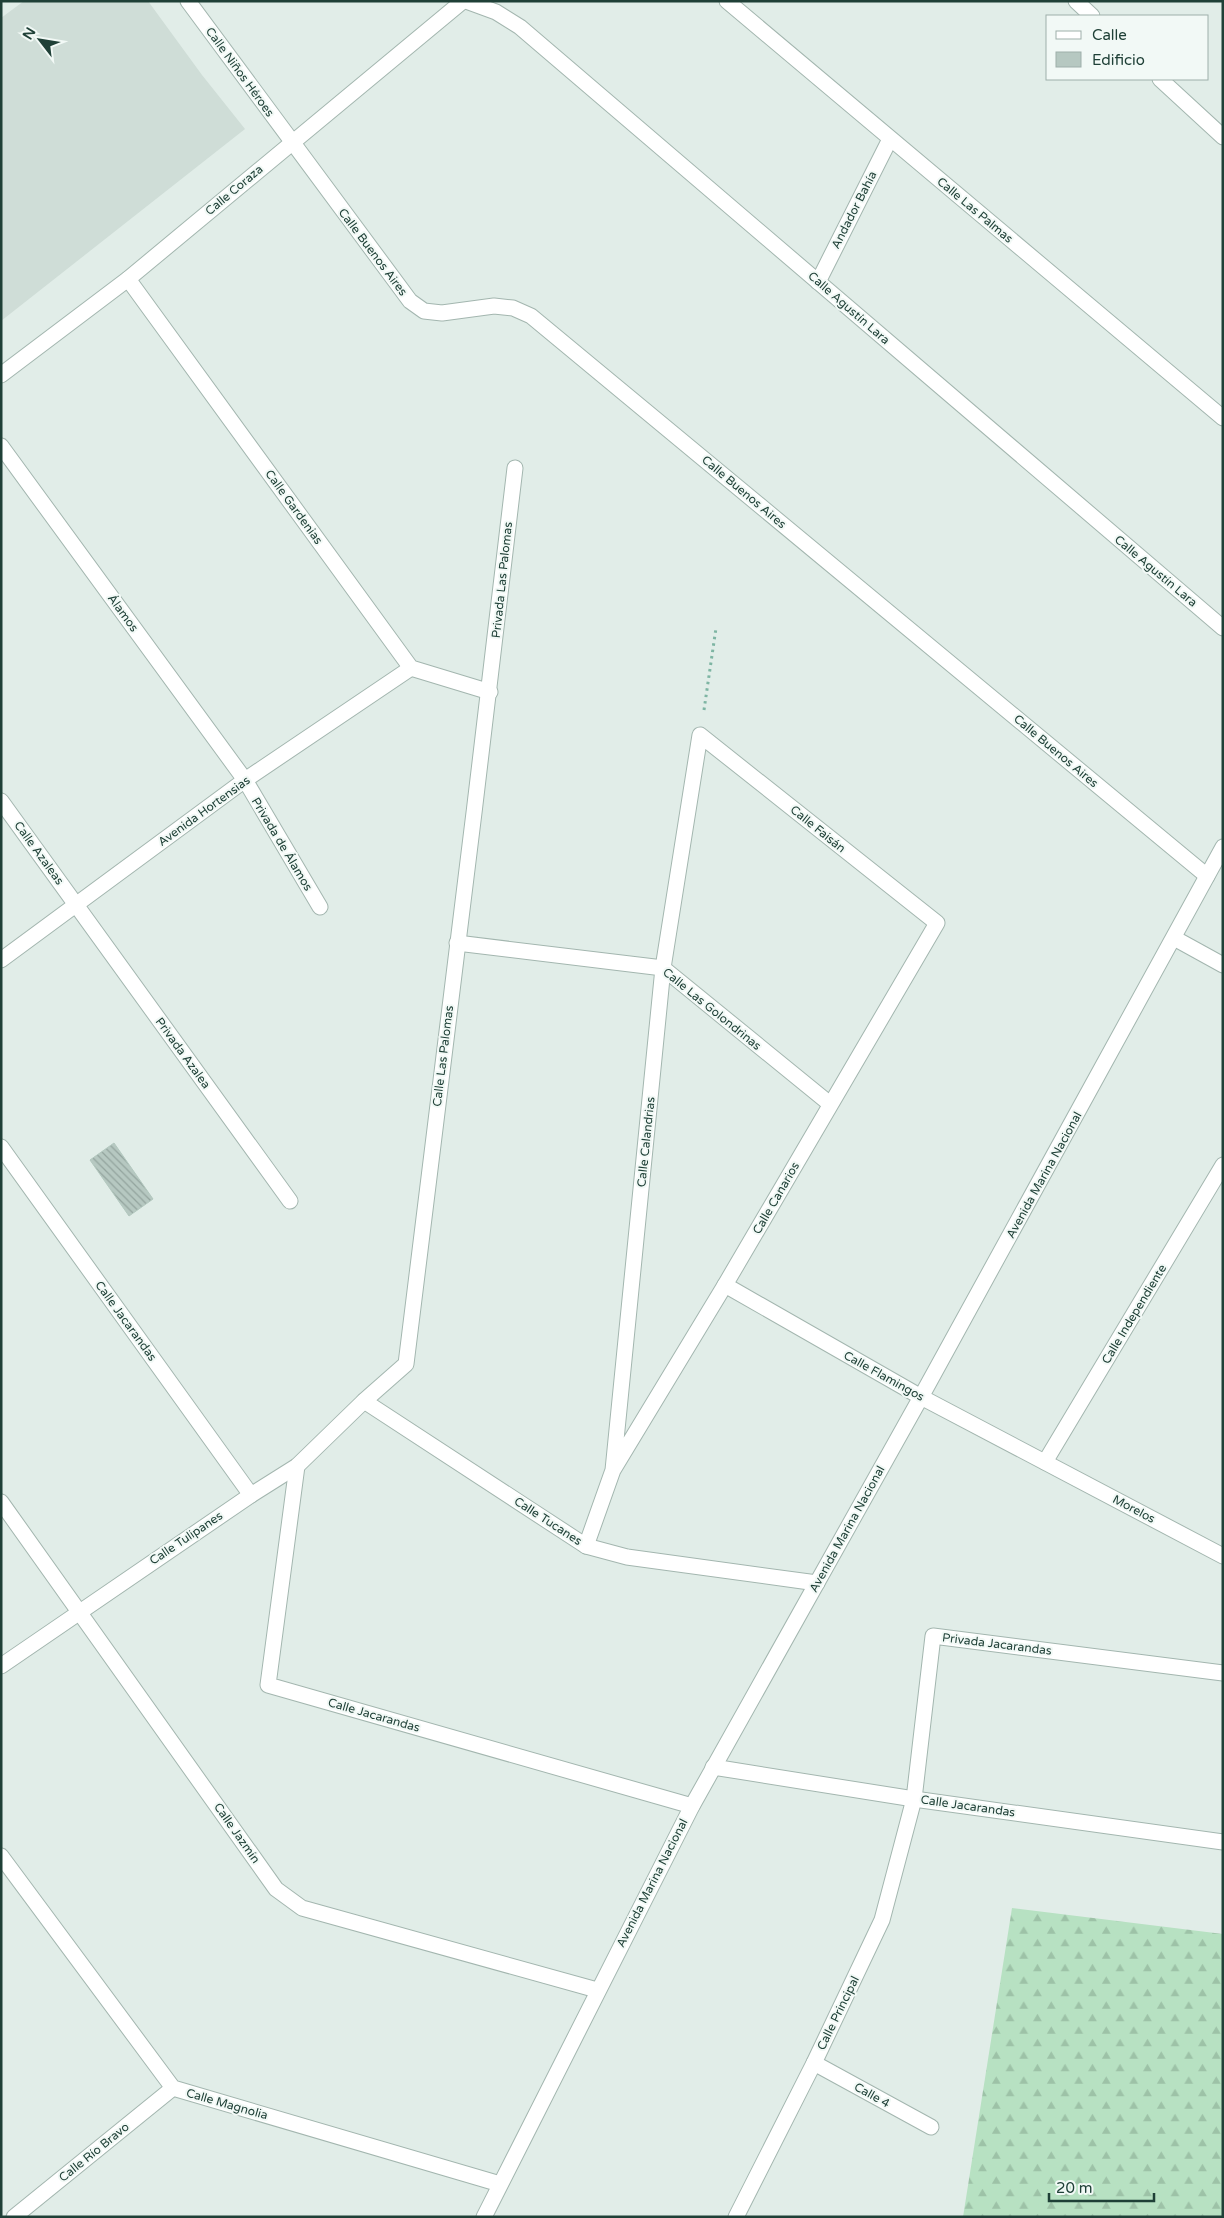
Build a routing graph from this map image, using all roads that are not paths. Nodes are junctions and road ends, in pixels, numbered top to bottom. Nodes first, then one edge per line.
1 (188, 1) edge
2 (465, 1) edge
3 (727, 1) edge
4 (1076, 1) edge
5 (1091, 15) edge
6 (1161, 80) edge
7 (1223, 137) edge
8 (890, 139) junction
9 (291, 142) junction
10 (128, 279) junction
11 (818, 282) junction
12 (1, 375) edge
13 (1223, 418) edge
14 (1, 446) edge
15 (515, 468) dead end
16 (1223, 628) edge
17 (411, 668) junction
18 (490, 692) junction
19 (700, 735) joint
20 (244, 780) junction
21 (1, 801) edge
22 (1223, 847) edge
23 (1207, 876) junction
24 (76, 905) junction
25 (320, 907) dead end
26 (937, 923) joint
27 (1174, 938) junction
28 (457, 943) junction
29 (1, 960) edge
30 (1223, 965) edge
31 (664, 968) junction
32 (830, 1104) junction
33 (1, 1147) edge
34 (1223, 1165) edge
35 (290, 1201) dead end
36 (725, 1285) junction
37 (921, 1397) junction
38 (364, 1402) junction
39 (1045, 1462) junction
40 (297, 1466) junction
41 (613, 1470) junction
42 (251, 1494) junction
43 (1, 1502) edge
44 (586, 1546) junction
45 (1223, 1556) edge
46 (817, 1583) junction
47 (79, 1611) junction
48 (1, 1666) edge
49 (1223, 1673) edge
50 (713, 1767) junction
51 (914, 1799) junction
52 (692, 1806) junction
53 (1223, 1842) edge
54 (1, 1856) edge
55 (597, 1990) junction
56 (814, 2063) junction
57 (173, 2088) junction
58 (931, 2127) dead end
59 (500, 2184) junction
60 (489, 2215) edge
61 (14, 2217) edge
62 (736, 2217) edge

1 - 9 street, Calle Niños Héroes
2 - 9 street, Calle Coraza
2 - 11 street, Calle Agustín Lara
3 - 8 street, Calle Las Palmas
4 - 5 street
6 - 7 street
8 - 11 street, Andador Bahía
8 - 13 street, Calle Las Palmas
9 - 10 street, Calle Coraza
9 - 23 street, Calle Buenos Aires
10 - 12 street, Calle Coraza
10 - 17 street, Calle Gardenias
11 - 16 street, Calle Agustín Lara
14 - 20 street, Álamos
15 - 18 street, Privada Las Palomas
17 - 18 street
17 - 20 street, Avenida Hortensias
18 - 28 street, Calle Las Palomas
19 - 26 street, Calle Faisán
19 - 31 street, Calle Calandrias
20 - 24 street, Avenida Hortensias
20 - 25 street, Privada de Álamos
21 - 24 street, Calle Azaleas
22 - 23 street, Avenida Marina Nacional
23 - 27 street, Avenida Marina Nacional
24 - 29 street, Avenida Hortensias
24 - 35 street, Privada Azalea
26 - 32 street, Calle Canarios
27 - 30 street
27 - 37 street, Avenida Marina Nacional
28 - 31 street, Calle Las Golondrinas
28 - 38 street, Calle Las Palomas
31 - 32 street, Calle Las Golondrinas
31 - 41 street, Calle Calandrias
32 - 36 street, Calle Canarios
33 - 42 street, Calle Jacarandas
34 - 39 street, Calle Independiente
36 - 37 street, Calle Flamingos
36 - 41 street, Calle Canarios
37 - 39 street, Calle Flamingos
37 - 46 street, Avenida Marina Nacional
38 - 40 street, Calle Tulipanes
38 - 44 street, Calle Tucanes
39 - 45 street, Morelos
40 - 42 street, Calle Tulipanes
40 - 52 street, Calle Jacarandas
41 - 44 street, Calle Calandrias
42 - 47 street, Calle Tulipanes
43 - 47 street, Calle Jazmín
44 - 46 street, Calle Tucanes
46 - 50 street, Avenida Marina Nacional
47 - 48 street, Calle Tulipanes
47 - 55 street, Calle Jazmín
49 - 51 street, Privada Jacarandas
50 - 51 street, Calle Jacarandas
50 - 52 street, Avenida Marina Nacional
51 - 53 street, Calle Jacarandas
51 - 56 street, Calle Principal
52 - 55 street, Avenida Marina Nacional
54 - 57 street, Calle Magnolia
55 - 59 street, Avenida Marina Nacional
56 - 58 street, Calle 4
56 - 62 street, Calle Principal
57 - 59 street, Calle Magnolia
57 - 61 street, Calle Río Bravo
59 - 60 street, Avenida Marina Nacional

